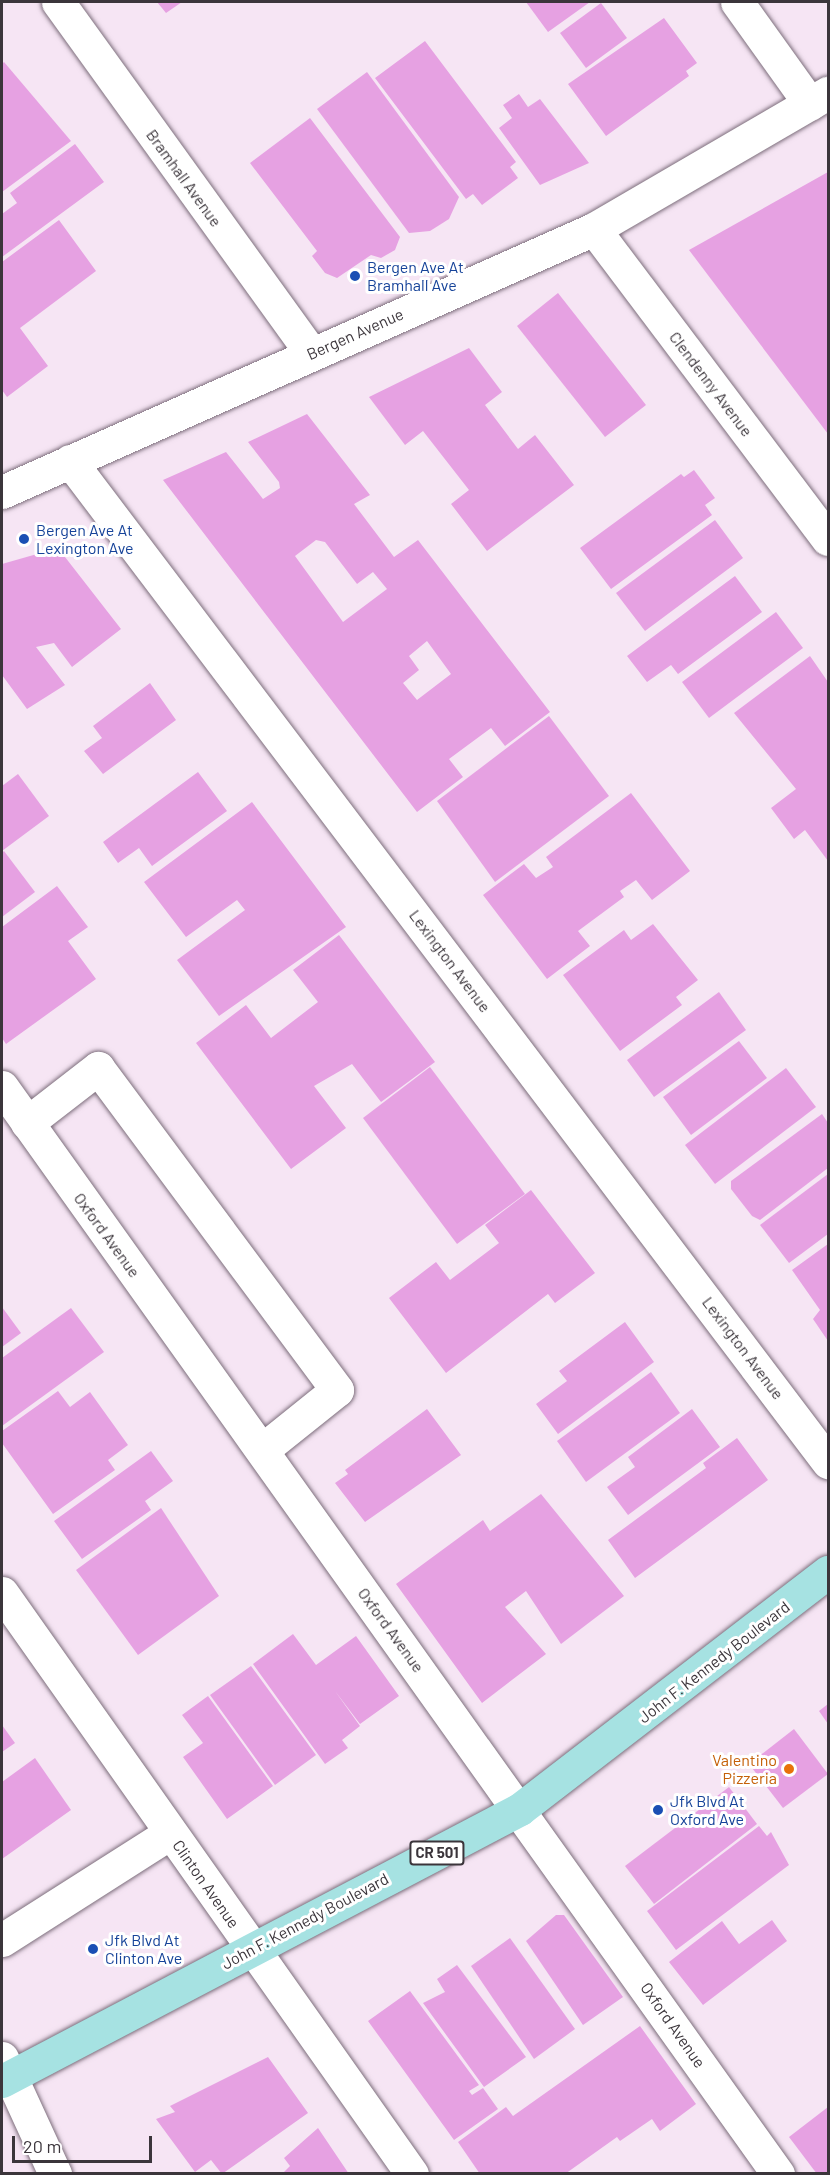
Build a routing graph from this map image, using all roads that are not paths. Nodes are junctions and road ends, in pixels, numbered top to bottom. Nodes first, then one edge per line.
1 (58, 2) edge
2 (737, 2) edge
3 (819, 98) edge
4 (594, 229) junction
5 (311, 354) junction
6 (70, 461) junction
7 (2, 492) edge
8 (828, 538) edge
9 (2, 1087) edge
10 (27, 1123) junction
11 (262, 1450) junction
12 (828, 1462) edge
13 (828, 1572) edge
14 (2, 1593) edge
15 (520, 1809) junction
16 (170, 1833) junction
17 (2, 1940) edge
18 (252, 1949) junction
19 (4, 2072) edge
20 (55, 2174) edge
21 (412, 2174) edge
22 (778, 2174) edge

1 - 5 street, Bramhall Avenue
2 - 3 street
3 - 4 street, Bergen Avenue
4 - 5 street, Bergen Avenue
4 - 8 street, Clendenny Avenue
5 - 6 street, Bergen Avenue
6 - 7 street, Bergen Avenue
6 - 12 street, Lexington Avenue
9 - 10 street, Oxford Avenue
10 - 11 street, Oxford Avenue
10 - 11 street
11 - 15 street, Oxford Avenue
13 - 15 main road, John F. Kennedy Boulevard / CR 501
14 - 16 street, Clinton Avenue
15 - 18 main road, John F. Kennedy Boulevard / CR 501
15 - 22 street, Oxford Avenue
16 - 17 street
16 - 18 street, Clinton Avenue
18 - 19 main road, John F. Kennedy Boulevard / CR 501
18 - 21 street, Clinton Avenue
19 - 20 street

